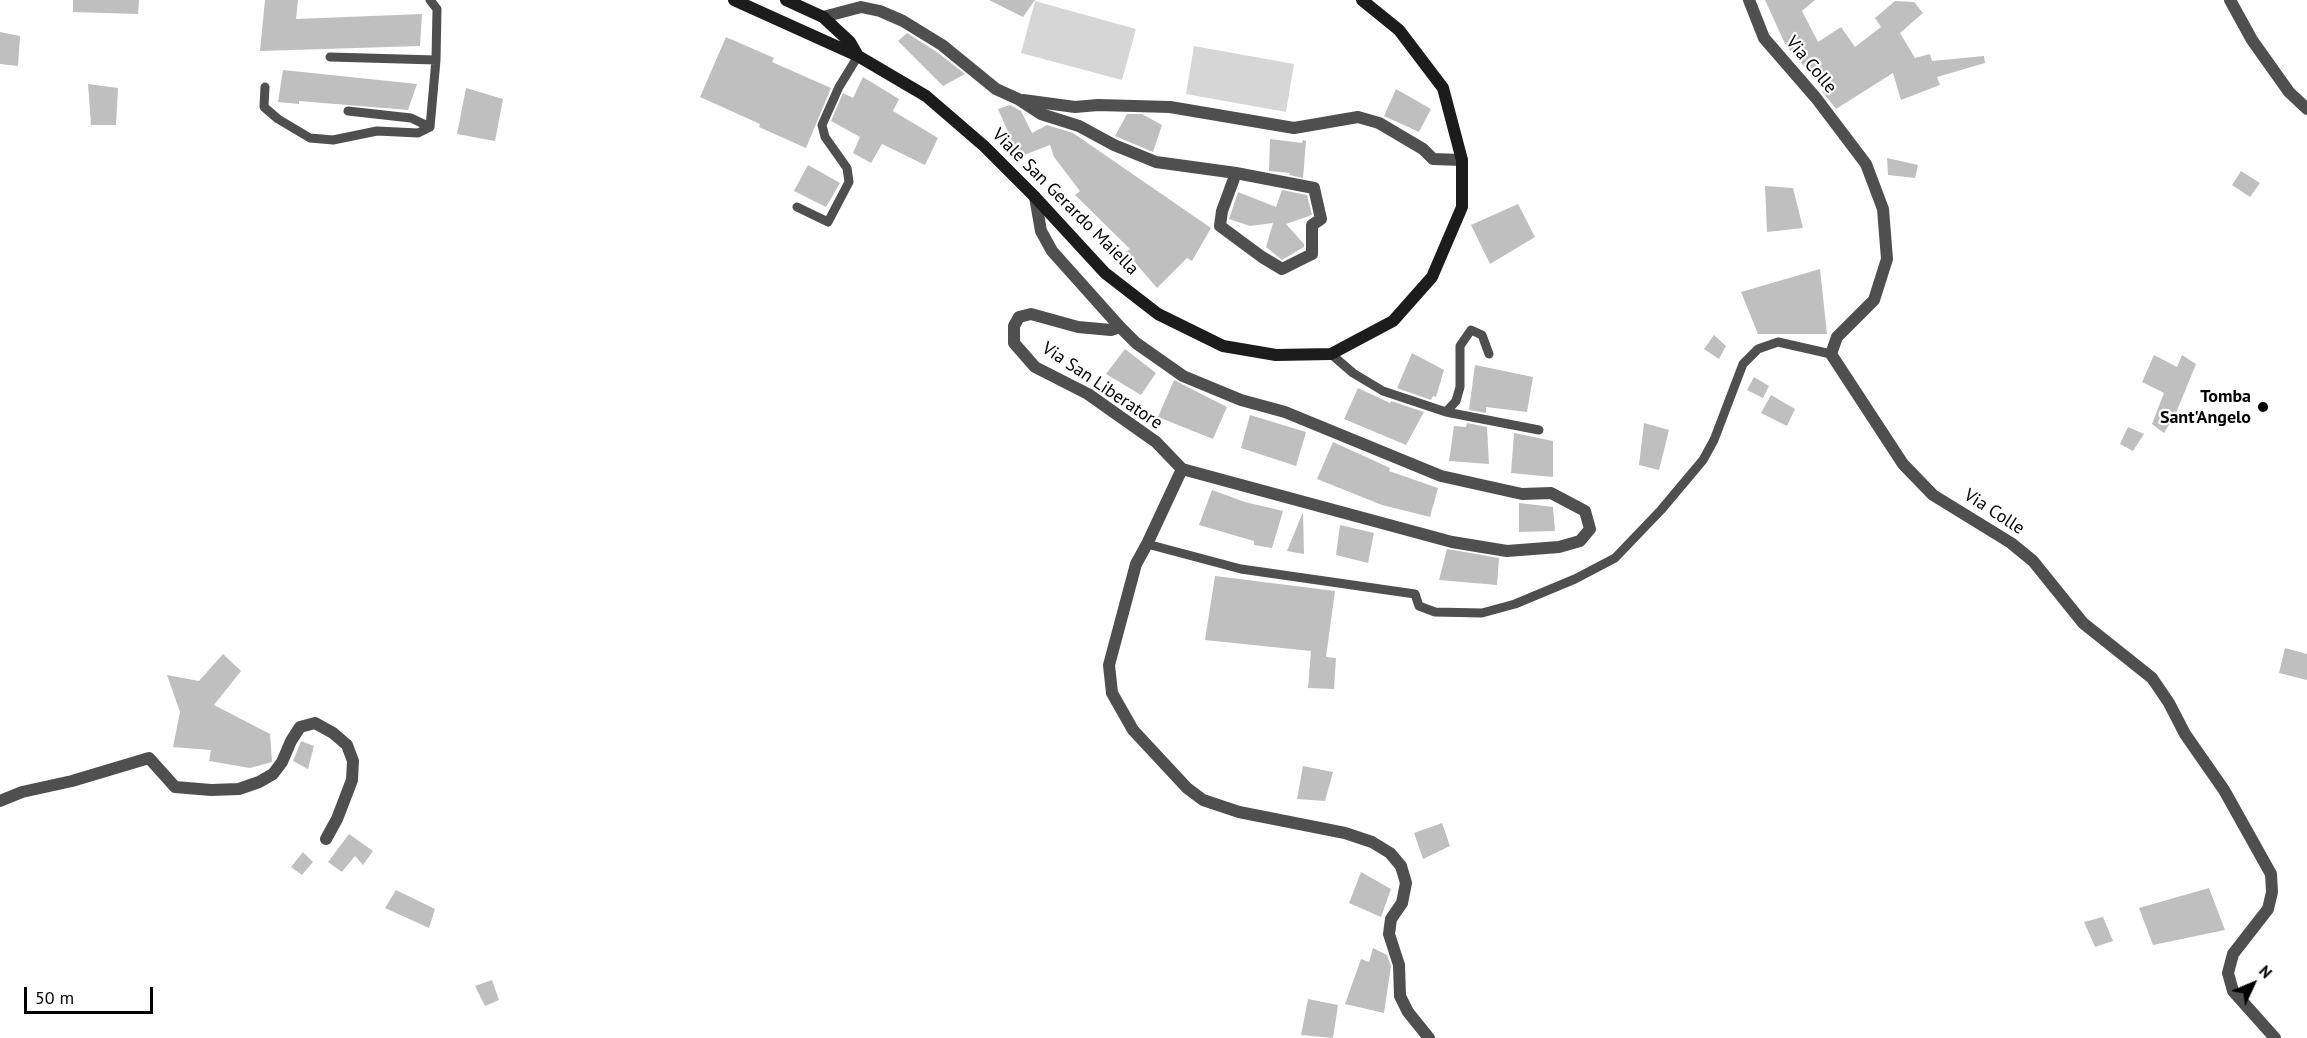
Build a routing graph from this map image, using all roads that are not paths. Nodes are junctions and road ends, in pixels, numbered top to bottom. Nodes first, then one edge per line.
1 (430, 0) edge
2 (734, 0) edge
3 (786, 0) edge
4 (1362, 0) edge
5 (1749, 0) edge
6 (2230, 0) edge
7 (823, 17) junction
8 (858, 56) junction
9 (330, 57) dead end
10 (436, 60) junction
11 (266, 87) dead end
12 (1018, 99) junction
13 (2307, 109) edge
14 (348, 111) dead end
15 (430, 127) junction
16 (1462, 160) junction
17 (1236, 173) junction
18 (1035, 197) junction
19 (797, 207) dead end
20 (1120, 327) junction
21 (1331, 354) junction
22 (1488, 354) dead end
23 (1831, 354) junction
24 (1446, 412) junction
25 (1539, 430) dead end
26 (1182, 469) junction
27 (1147, 544) junction
28 (0, 801) edge
29 (326, 839) dead end
30 (1429, 1038) edge
31 (2275, 1038) edge

1 - 10 lane
2 - 8 main road
3 - 7 main road, Viale San Gerardo Maiella
4 - 16 main road, Viale San Gerardo Maiella
5 - 23 street, Via Colle
6 - 13 street
7 - 8 main road, Viale San Gerardo Maiella
7 - 12 street
8 - 18 main road, Viale San Gerardo Maiella
8 - 19 lane
9 - 10 lane
10 - 15 lane
11 - 15 lane
12 - 16 street
12 - 17 street
14 - 15 lane
16 - 21 main road, Viale San Gerardo Maiella
17 - 17 street
18 - 20 street
18 - 21 main road, Viale San Gerardo Maiella
20 - 26 street, Via San Liberatore
20 - 26 street
21 - 24 lane
22 - 24 lane
23 - 27 lane
23 - 31 street, Via Colle
24 - 25 lane
26 - 27 street
27 - 30 street
28 - 29 street

